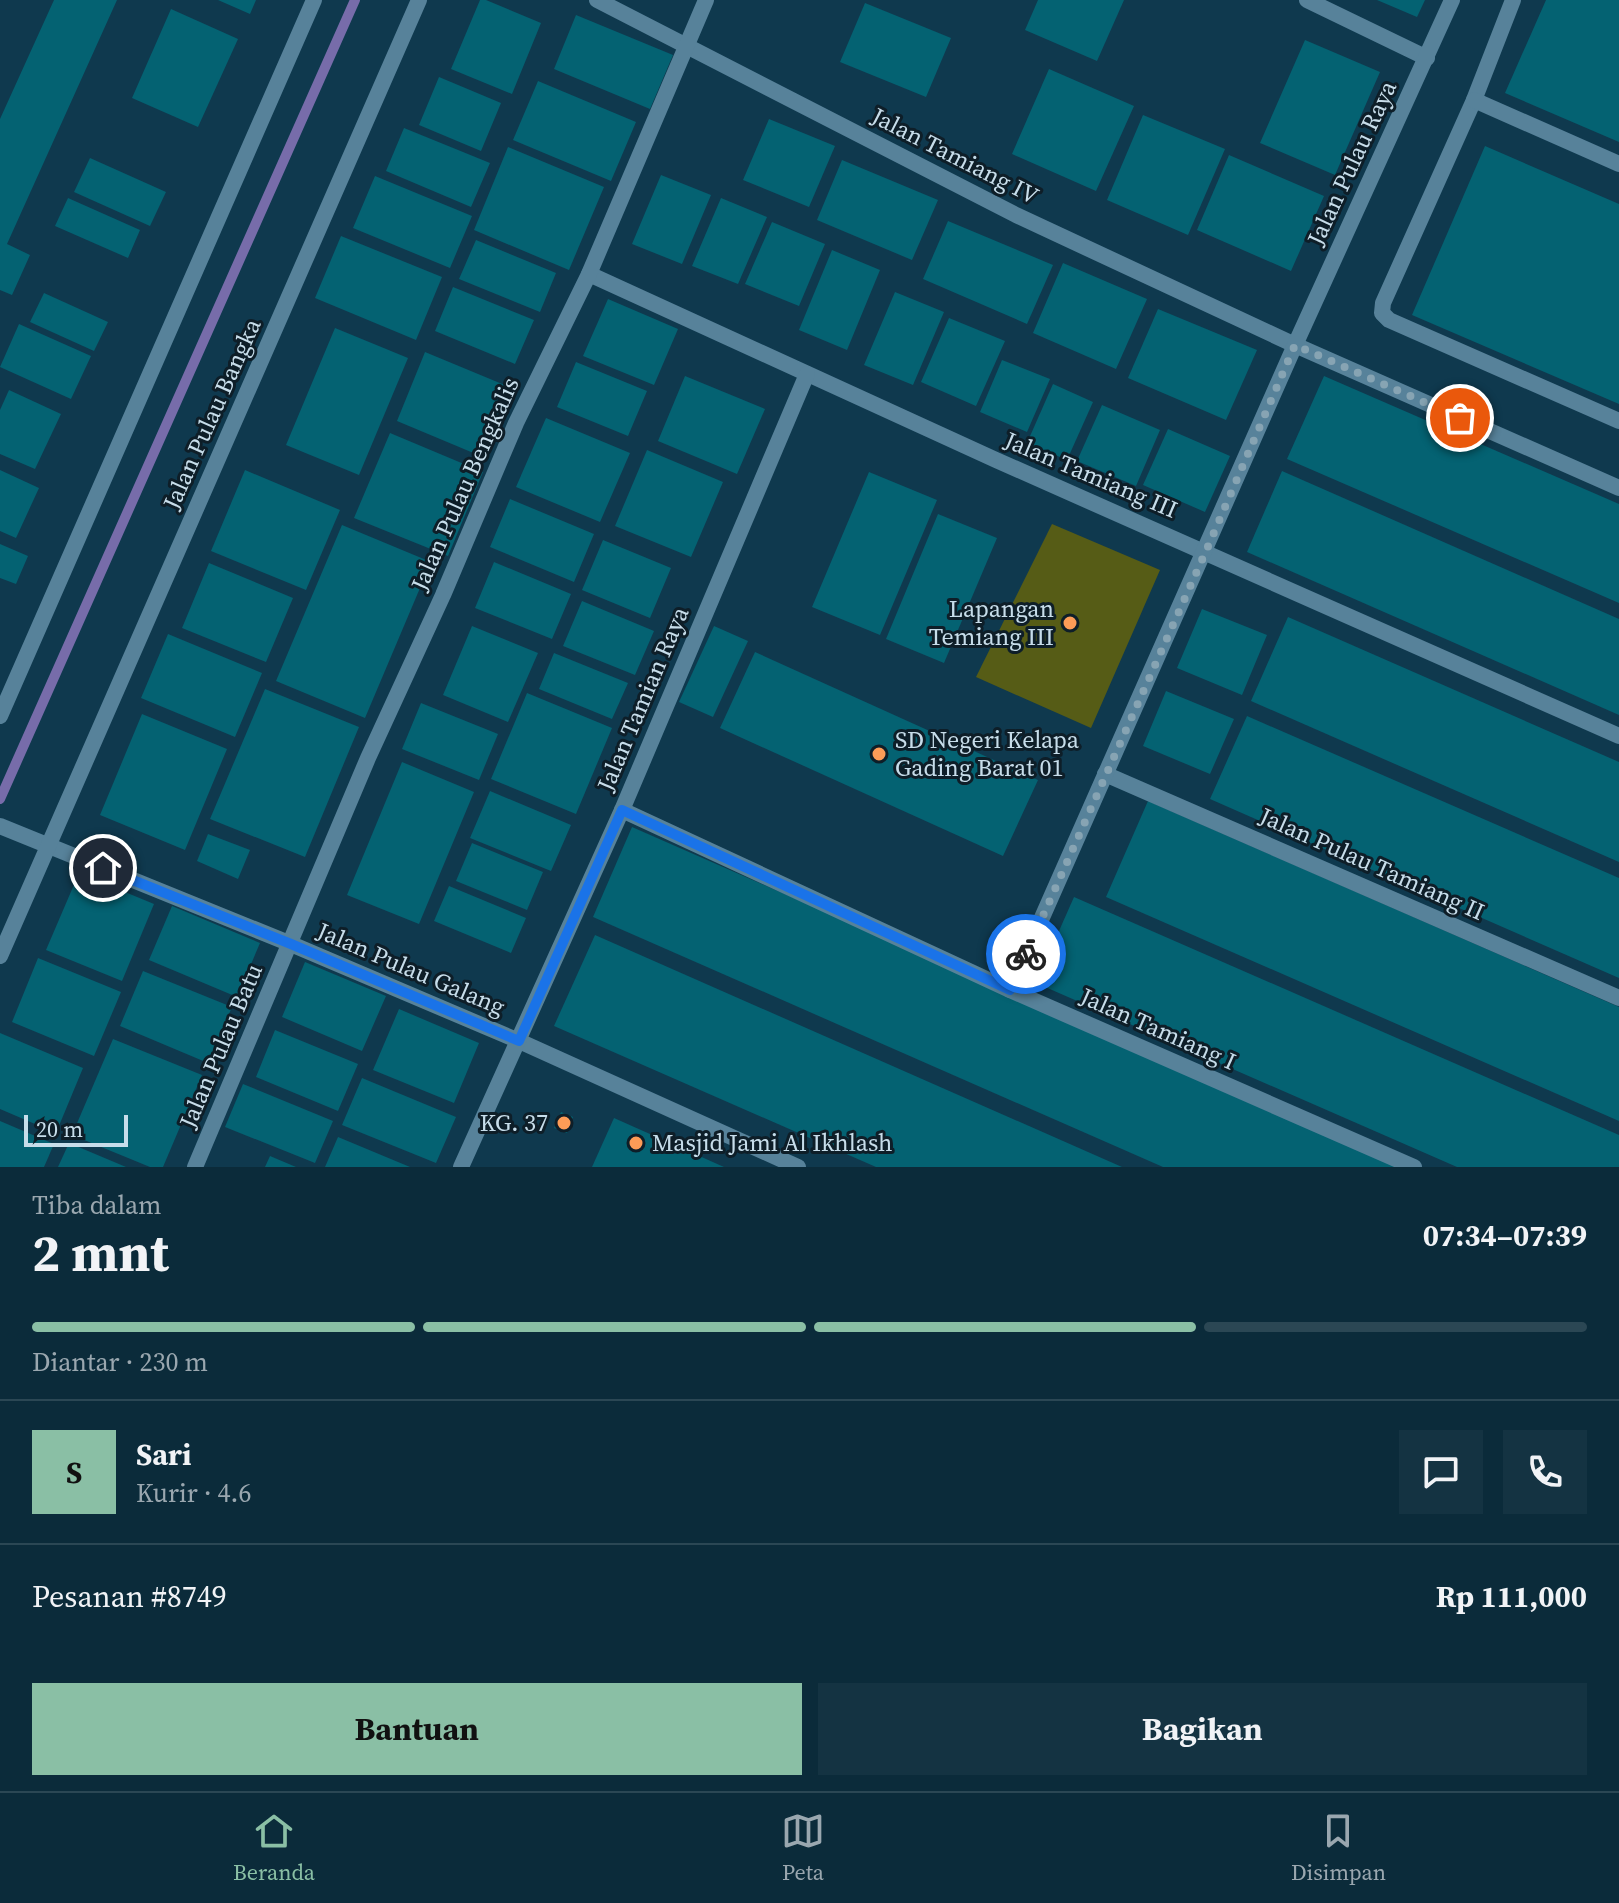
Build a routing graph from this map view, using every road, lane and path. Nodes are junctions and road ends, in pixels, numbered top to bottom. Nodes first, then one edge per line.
1 (314, 0) edge
2 (419, 0) edge
3 (597, 0) edge
4 (706, 0) edge
5 (1307, 0) edge
6 (1452, 0) edge
7 (1513, 0) edge
8 (685, 44) junction
9 (1427, 58) junction
10 (1474, 100) junction
11 (1619, 164) edge
12 (589, 274) junction
13 (1295, 345) junction
14 (807, 374) junction
15 (1619, 421) edge
16 (1619, 488) edge
17 (1206, 551) junction
18 (0, 716) edge
19 (1619, 736) edge
20 (1105, 774) junction
21 (622, 810) junction
22 (0, 826) edge
23 (49, 847) junction
24 (291, 944) junction
25 (0, 956) edge
26 (1010, 990) junction
27 (1619, 998) edge
28 (519, 1041) junction
29 (195, 1167) edge
30 (461, 1167) edge
31 (798, 1167) edge
32 (1414, 1167) edge

1 - 18 street
2 - 23 street, Jalan Pulau Bangka
3 - 8 street, Jalan Tamiang IV
4 - 8 street, Jalan Pulau Bengkalis
5 - 9 street
6 - 9 street, Jalan Pulau Raya
7 - 10 street
8 - 12 street, Jalan Pulau Bengkalis
8 - 13 street, Jalan Tamiang IV
9 - 13 street, Jalan Pulau Raya
10 - 11 street
10 - 15 street
12 - 14 street, Jalan Tamiang III
12 - 24 street, Jalan Pulau Bengkalis
13 - 16 street, Jalan Tamiang IV
13 - 17 street, Jalan Pulau Raya
14 - 17 street, Jalan Tamiang III
14 - 21 street, Jalan Tamian Raya
17 - 19 street, Jalan Tamiang III
17 - 20 street, Jalan Pulau Raya
20 - 26 street, Jalan Pulau Raya
20 - 27 street, Jalan Pulau Tamiang II
21 - 26 street, Jalan Tamiang I
21 - 28 street, Jalan Tamian Raya
22 - 23 street, Jalan Pulau Galang
23 - 24 street, Jalan Pulau Galang
23 - 25 street, Jalan Pulau Bangka
24 - 28 street, Jalan Pulau Galang
24 - 29 street, Jalan Pulau Batu
26 - 32 street, Jalan Tamiang I
28 - 30 street, Jalan Tamian Raya
28 - 31 street, Jalan Pulau Galang

